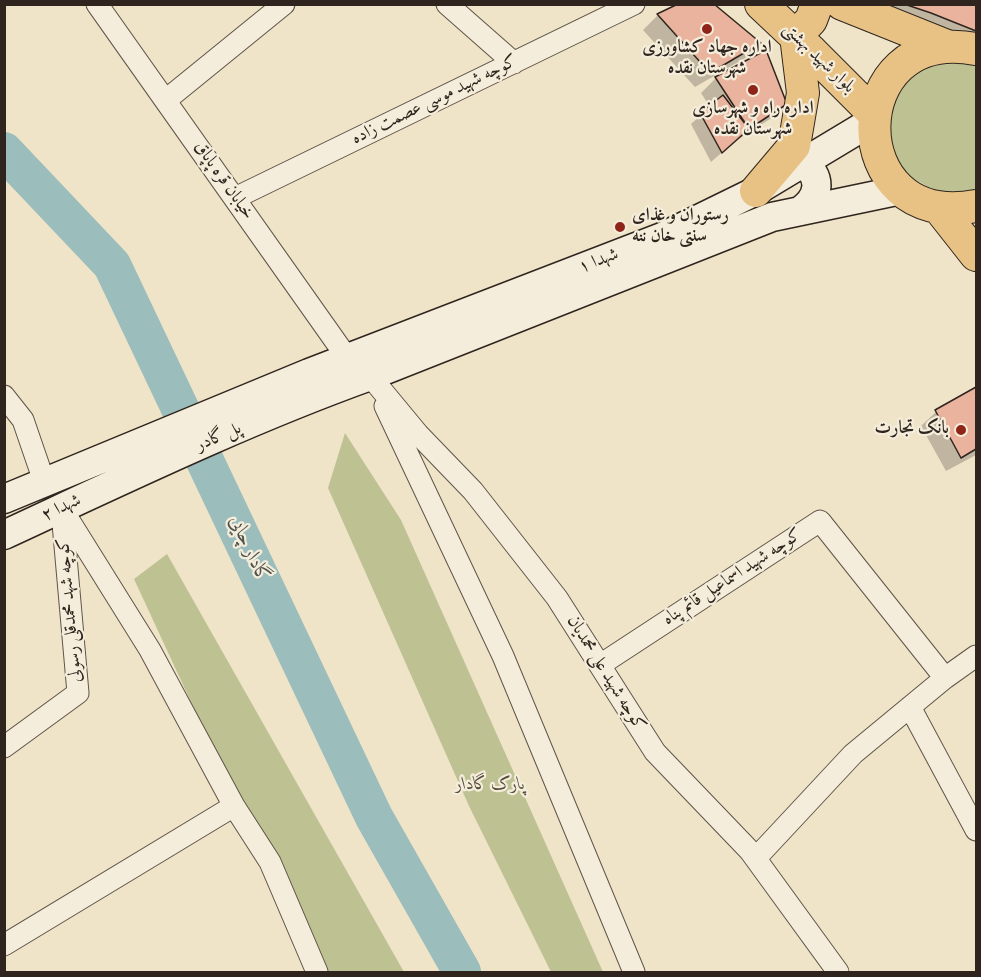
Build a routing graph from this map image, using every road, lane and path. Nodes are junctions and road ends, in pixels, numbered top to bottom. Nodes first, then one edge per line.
1 (98, 4) edge
2 (284, 4) edge
3 (447, 4) edge
4 (634, 4) edge
5 (761, 4) edge
6 (817, 4) edge
7 (842, 4) edge
8 (796, 36) junction
9 (962, 48) edge
10 (514, 63) junction
11 (166, 100) junction
12 (874, 117) junction
13 (802, 162) junction
14 (901, 189) junction
15 (756, 191) junction
16 (235, 198) junction
17 (976, 206) edge
18 (939, 208) junction
19 (800, 211) junction
20 (976, 255) edge
21 (348, 359) junction
22 (370, 376) junction
23 (315, 384) junction
24 (4, 396) edge
25 (114, 469) junction
26 (45, 484) junction
27 (4, 499) edge
28 (62, 509) junction
29 (4, 535) edge
30 (976, 656) edge
31 (600, 665) junction
32 (945, 678) junction
33 (910, 707) junction
34 (4, 747) edge
35 (234, 806) junction
36 (976, 830) edge
37 (756, 858) junction
38 (4, 945) edge
39 (318, 972) edge
40 (634, 972) edge
41 (838, 972) edge

1 - 11 street, خیابان قره پاپاق
2 - 11 street
3 - 10 street
4 - 10 street, کوچه شهید موسی عصمت زاده
5 - 8 main road, بلوار شهید بهشتی
6 - 8 main road
7 - 9 main road
8 - 12 main road, بلوار شهید بهشتی
8 - 15 main road
9 - 12 main road
10 - 16 street, کوچه شهید موسی عصمت زاده
11 - 16 street, خیابان قره پاپاق
12 - 13 main road, شهدا ۱
12 - 14 main road
13 - 15 main road, شهدا ۱
13 - 19 main road
14 - 18 main road
14 - 19 main road, شهدا ۱
15 - 21 main road, شهدا ۱
16 - 21 street, خیابان قره پاپاق
17 - 18 main road
18 - 20 main road
19 - 22 main road, شهدا ۱
21 - 23 main road, شهدا ۱
22 - 23 main road, شهدا ۱
22 - 31 street, کوچه شهید علی محمدیان
22 - 40 street
23 - 25 main road, پل گادر
24 - 26 street
25 - 26 main road, شهدا ۲
25 - 28 main road, شهدا ۲
26 - 27 main road, شهدا ۲
28 - 29 main road, شهدا ۲
28 - 34 street, کوچه شهد محمدقلی رسولی
28 - 35 street
30 - 32 street
31 - 32 street, کوچه شهید اسماعیل قائم پناه
31 - 37 street, کوچه شهید علی محمدیان
32 - 33 street
33 - 36 street
33 - 37 street
35 - 38 street
35 - 39 street
37 - 41 street, کوچه شهید علی محمدیان

